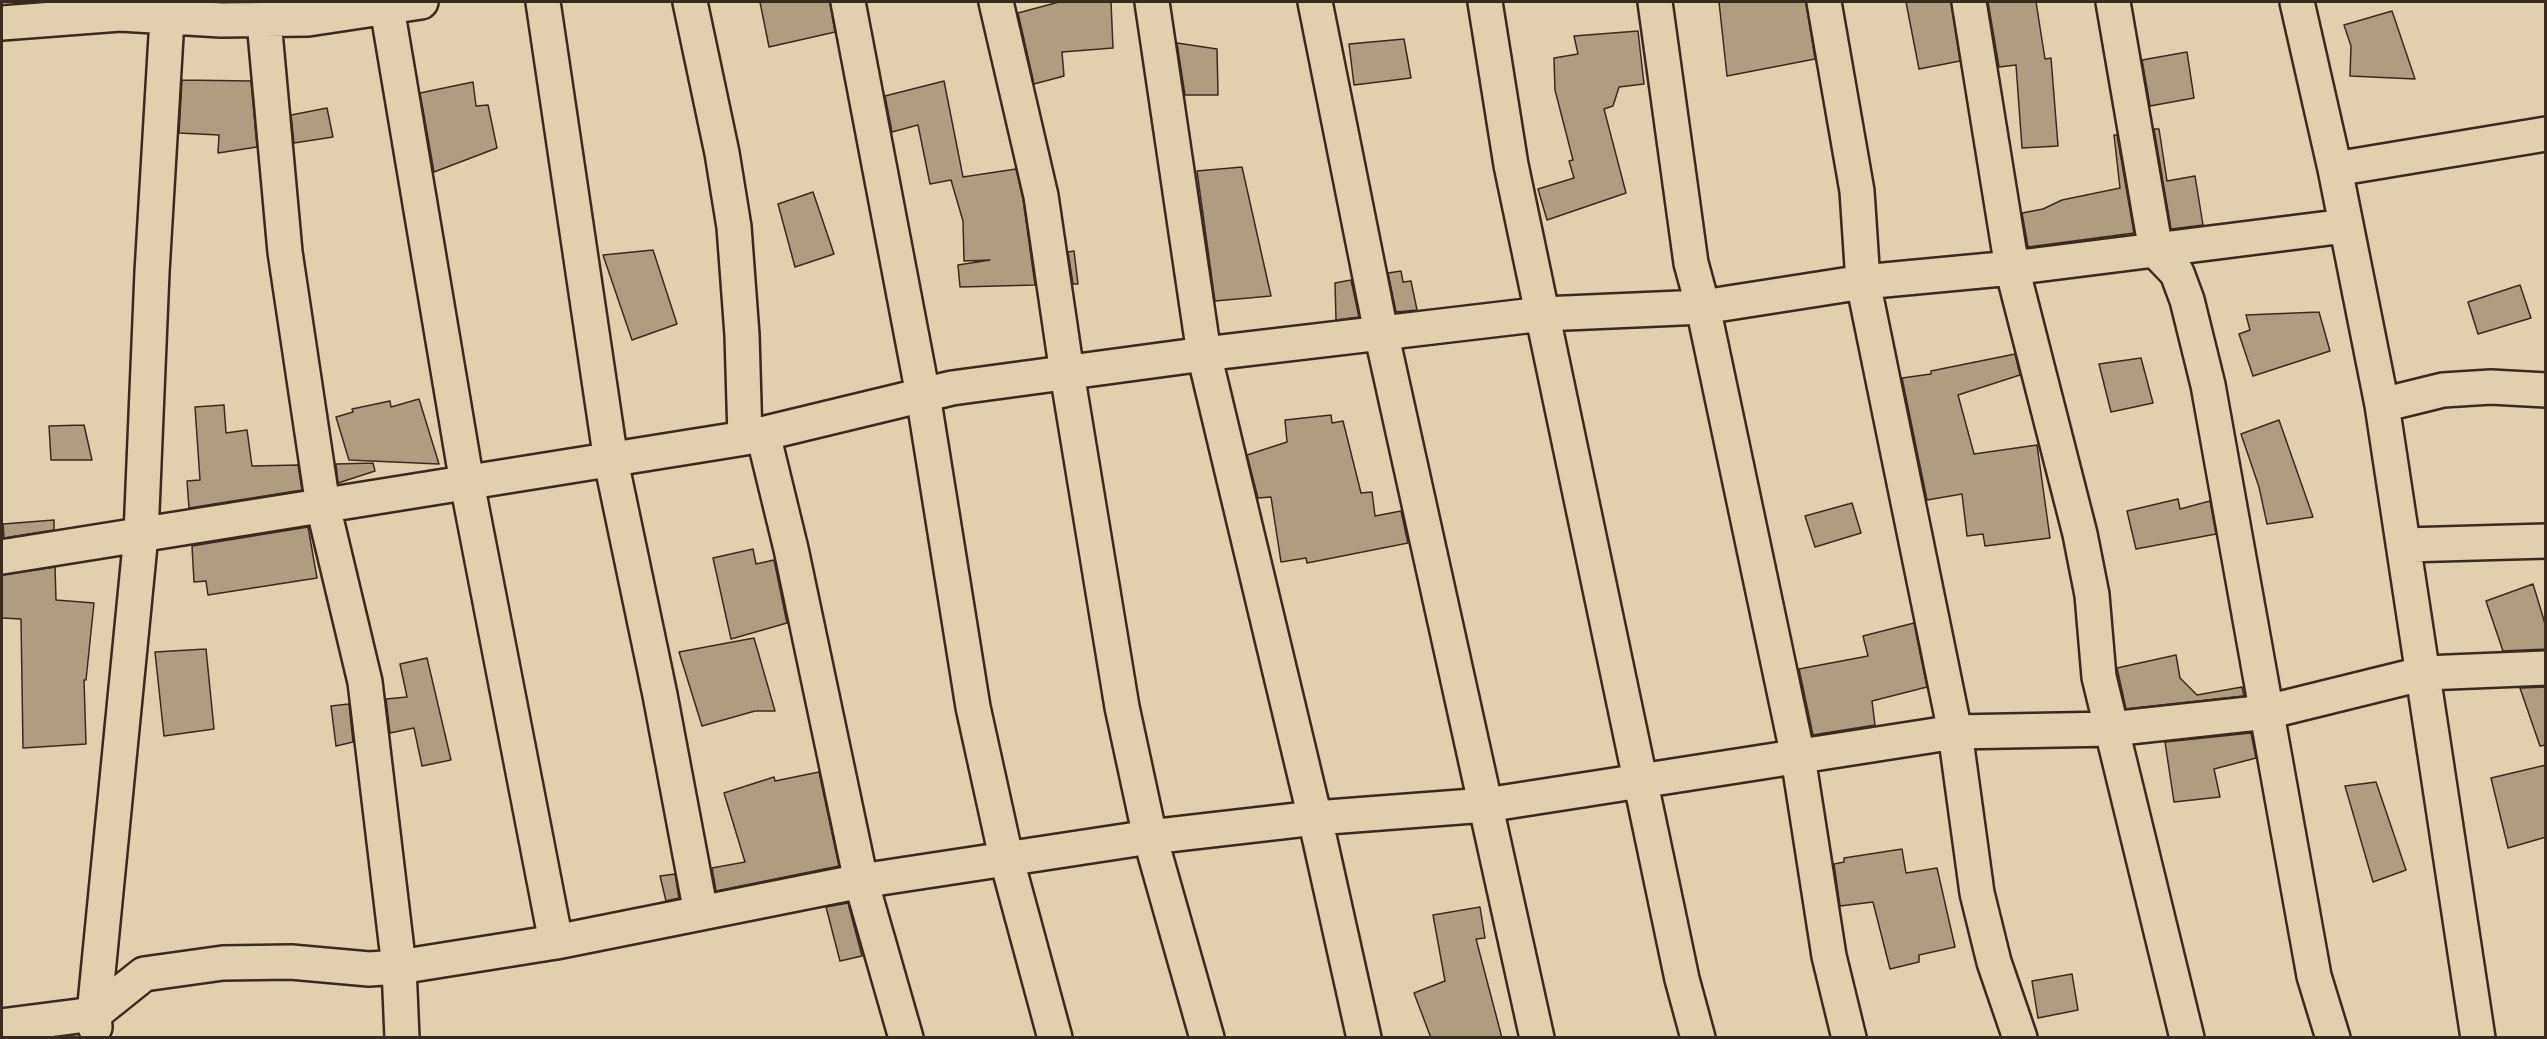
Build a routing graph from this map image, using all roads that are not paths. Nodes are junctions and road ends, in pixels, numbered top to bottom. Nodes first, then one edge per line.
1 (421, 2) edge
2 (543, 2) edge
3 (690, 2) edge
4 (848, 2) edge
5 (996, 2) edge
6 (1152, 2) edge
7 (1315, 2) edge
8 (1485, 2) edge
9 (1655, 2) edge
10 (1824, 2) edge
11 (1969, 2) edge
12 (2113, 2) edge
13 (2297, 2) edge
14 (387, 5) edge
15 (167, 10) edge
16 (264, 21) junction
17 (2, 23) edge
18 (2546, 134) edge
19 (2335, 169) junction
20 (2345, 226) junction
21 (2156, 251) junction
22 (2012, 268) junction
23 (1863, 282) junction
24 (1703, 307) junction
25 (1543, 314) junction
26 (1381, 332) junction
27 (1204, 354) junction
28 (1067, 373) junction
29 (2546, 390) edge
30 (923, 395) junction
31 (2382, 405) junction
32 (754, 436) junction
33 (611, 461) junction
34 (467, 483) junction
35 (323, 507) junction
36 (141, 536) junction
37 (2546, 541) edge
38 (2405, 545) junction
39 (2, 557) edge
40 (2546, 668) edge
41 (2425, 673) junction
42 (2267, 711) junction
43 (2111, 729) junction
44 (1955, 732) junction
45 (1797, 757) junction
46 (1640, 780) junction
47 (1486, 805) junction
48 (1315, 818) junction
49 (1150, 837) junction
50 (1006, 857) junction
51 (861, 880) junction
52 (701, 913) junction
53 (556, 942) junction
54 (399, 967) junction
55 (2, 1026) edge
56 (95, 1026) edge
57 (402, 1038) edge
58 (906, 1038) edge
59 (1055, 1038) edge
60 (1207, 1038) edge
61 (1364, 1038) edge
62 (1537, 1038) edge
63 (1698, 1038) edge
64 (1849, 1038) edge
65 (2019, 1038) edge
66 (2187, 1038) edge
67 (2333, 1038) edge
68 (2478, 1038) edge

1 - 14 street
2 - 33 street
3 - 32 street
4 - 30 street
5 - 28 street
6 - 27 street
7 - 26 street
8 - 25 street
9 - 24 street
10 - 23 street
11 - 22 street
12 - 21 street
13 - 19 street
14 - 16 street
14 - 34 street
15 - 16 street
15 - 17 street
15 - 36 street
16 - 35 street
18 - 19 street
19 - 20 street
20 - 21 street
20 - 31 street
21 - 22 street
21 - 42 street
22 - 23 street
22 - 43 street
23 - 24 street
23 - 44 street
24 - 25 street
24 - 45 street
25 - 26 street
25 - 46 street
26 - 27 street
26 - 47 street
27 - 28 street
27 - 48 street
28 - 30 street
28 - 49 street
29 - 31 street
30 - 32 street
30 - 50 street
31 - 38 street
32 - 33 street
32 - 51 street
33 - 34 street
33 - 52 street
34 - 35 street
34 - 53 street
35 - 36 street
35 - 54 street
36 - 39 street
36 - 56 street
37 - 38 street
38 - 41 street
40 - 41 street
41 - 42 street
41 - 68 street
42 - 43 street
42 - 67 street
43 - 44 street
43 - 66 street
44 - 45 street
44 - 65 street
45 - 46 street
45 - 64 street
46 - 47 street
46 - 63 street
47 - 48 street
47 - 62 street
48 - 49 street
48 - 61 street
49 - 50 street
49 - 60 street
50 - 51 street
50 - 59 street
51 - 52 street
51 - 58 street
52 - 53 street
53 - 54 street
54 - 56 street
54 - 57 street
55 - 56 street

